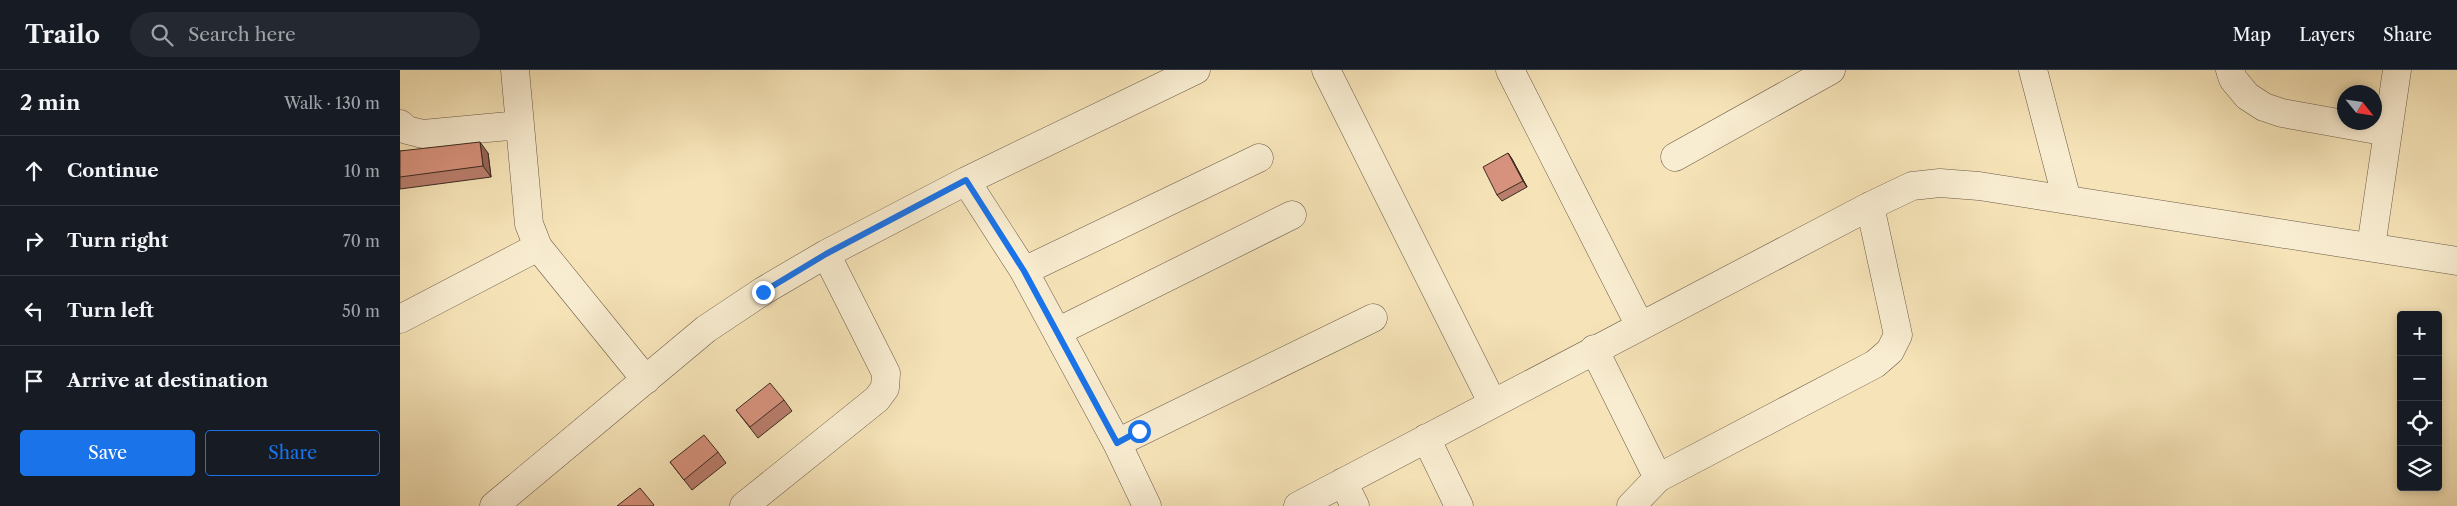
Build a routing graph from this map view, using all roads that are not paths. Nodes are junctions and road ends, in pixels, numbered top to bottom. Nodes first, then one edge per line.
1 (514, 70) edge
2 (1196, 70) edge
3 (1326, 70) edge
4 (1510, 70) edge
5 (1831, 70) edge
6 (2033, 70) edge
7 (2230, 70) edge
8 (2397, 70) edge
9 (400, 124) edge
10 (520, 126) junction
11 (2388, 132) junction
12 (1675, 157) dead end
13 (1259, 158) dead end
14 (966, 180) junction
15 (2066, 200) junction
16 (1870, 206) junction
17 (1292, 215) dead end
18 (2370, 247) junction
19 (538, 248) junction
20 (826, 254) junction
21 (2457, 261) edge
22 (1024, 271) junction
23 (1373, 318) dead end
24 (400, 319) edge
25 (1640, 326) junction
26 (1057, 332) junction
27 (1594, 349) junction
28 (646, 380) junction
29 (1492, 402) junction
30 (1426, 438) junction
31 (1117, 443) junction
32 (1658, 478) junction
33 (1349, 494) edge
34 (494, 506) edge
35 (744, 506) edge
36 (1147, 506) edge
37 (1298, 506) edge
38 (1459, 506) edge
39 (1631, 506) edge

1 - 10 street
2 - 14 street
3 - 29 street
4 - 25 street
5 - 12 street
6 - 15 street
7 - 11 street
8 - 11 street
9 - 10 street
10 - 19 street
11 - 18 street
13 - 22 street
14 - 20 street
14 - 22 street
15 - 16 street
15 - 18 street
16 - 25 street
16 - 32 street
17 - 26 street
18 - 21 street
19 - 24 street
19 - 28 street
20 - 28 street
20 - 35 street
22 - 26 street
23 - 31 street
25 - 27 street
26 - 31 street
27 - 29 street
27 - 32 street
28 - 34 street
29 - 30 street
30 - 33 street
30 - 38 street
31 - 36 street
32 - 39 street
33 - 37 street

